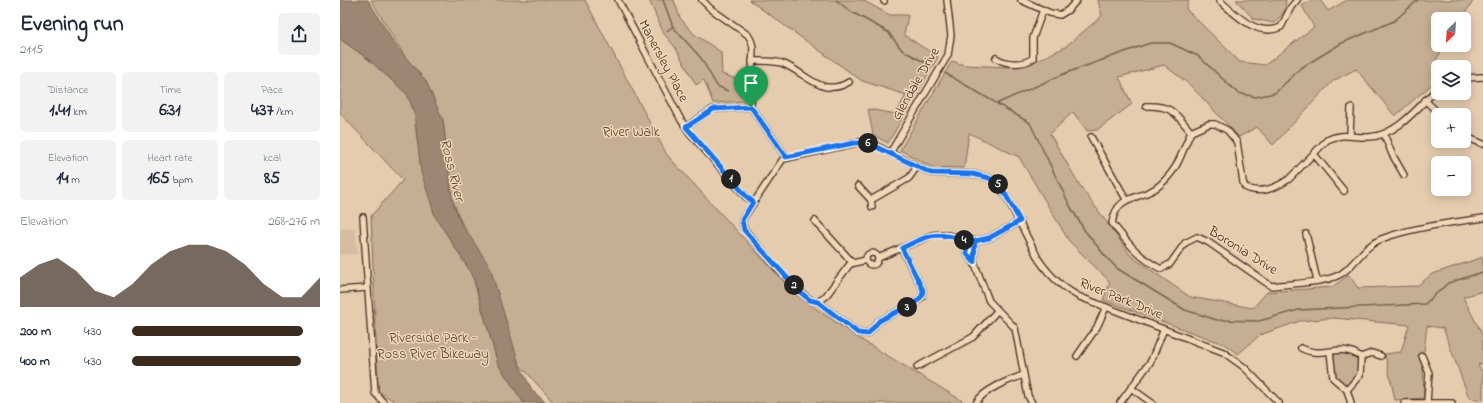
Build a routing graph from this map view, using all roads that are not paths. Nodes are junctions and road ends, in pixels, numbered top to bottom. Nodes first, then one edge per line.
1 (618, 0) edge
2 (702, 0) edge
3 (947, 0) edge
4 (1021, 0) edge
5 (1077, 0) edge
6 (1297, 0) edge
7 (1220, 1) dead end
8 (1043, 10) junction
9 (996, 58) dead end
10 (752, 61) junction
11 (1483, 77) edge
12 (1471, 78) edge
13 (849, 82) dead end
14 (1431, 94) edge
15 (1425, 100) junction
16 (1146, 106) dead end
17 (751, 107) junction
18 (1351, 108) dead end
19 (1433, 108) edge
20 (686, 127) junction
21 (1191, 132) junction
22 (1384, 134) junction
23 (1350, 135) junction
24 (1091, 137) dead end
25 (1471, 139) edge
26 (1483, 144) edge
27 (890, 153) junction
28 (1314, 154) junction
29 (786, 157) junction
30 (917, 167) junction
31 (1404, 175) dead end
32 (858, 186) dead end
33 (1344, 191) dead end
34 (1126, 199) junction
35 (753, 202) junction
36 (363, 217) dead end
37 (1483, 218) edge
38 (814, 220) dead end
39 (1020, 221) junction
40 (1306, 234) dead end
41 (965, 240) junction
42 (975, 241) junction
43 (902, 248) junction
44 (974, 262) junction
45 (853, 263) junction
46 (1316, 280) junction
47 (367, 288) junction
48 (340, 290) edge
49 (818, 302) junction
50 (1106, 307) junction
51 (997, 310) junction
52 (1164, 329) junction
53 (1301, 348) dead end
54 (1330, 352) junction
55 (1077, 356) dead end
56 (1381, 356) dead end
57 (1422, 356) dead end
58 (1361, 358) junction
59 (917, 367) dead end
60 (1024, 375) junction
61 (1131, 388) junction
62 (1347, 390) junction
63 (381, 402) edge
64 (1427, 402) junction
65 (976, 403) edge
66 (1032, 403) edge
67 (1120, 403) edge
68 (1152, 403) edge
69 (1279, 403) edge
70 (1351, 403) edge
71 (1404, 403) edge
72 (1452, 403) edge

1 - 20 street, Manersley Place
2 - 10 street
3 - 27 street, Glendale Drive
4 - 8 street
5 - 8 street
6 - 7 street
8 - 9 street
10 - 13 street
10 - 17 street
11 - 12 street
14 - 15 street
15 - 19 street
15 - 22 street
16 - 21 street
17 - 20 street
17 - 29 street
18 - 23 street
20 - 35 street, Manersley Place
21 - 28 street
21 - 34 street
22 - 23 street
22 - 31 street
23 - 28 street
24 - 34 street
25 - 26 street
27 - 29 street, River Park Drive
27 - 30 street, River Park Drive
28 - 33 street
29 - 35 street
30 - 32 street
30 - 39 street, River Park Drive
34 - 46 street, Boronia Drive
35 - 49 street
36 - 47 street
37 - 46 street, Boronia Drive
38 - 45 street
39 - 42 street
39 - 50 street, River Park Drive
40 - 46 street
41 - 42 street
41 - 43 street
41 - 44 street
42 - 44 street
43 - 45 street
43 - 49 street
44 - 51 street
45 - 49 street
47 - 48 street
47 - 63 street
50 - 52 street, River Park Drive
50 - 55 street
51 - 59 street
51 - 60 street
52 - 61 street
52 - 69 street, River Park Drive
53 - 54 street
54 - 58 street
54 - 62 street
56 - 58 street
57 - 64 street
58 - 62 street
60 - 65 street
60 - 66 street
61 - 67 street
61 - 68 street
62 - 70 street
64 - 71 street
64 - 72 street

